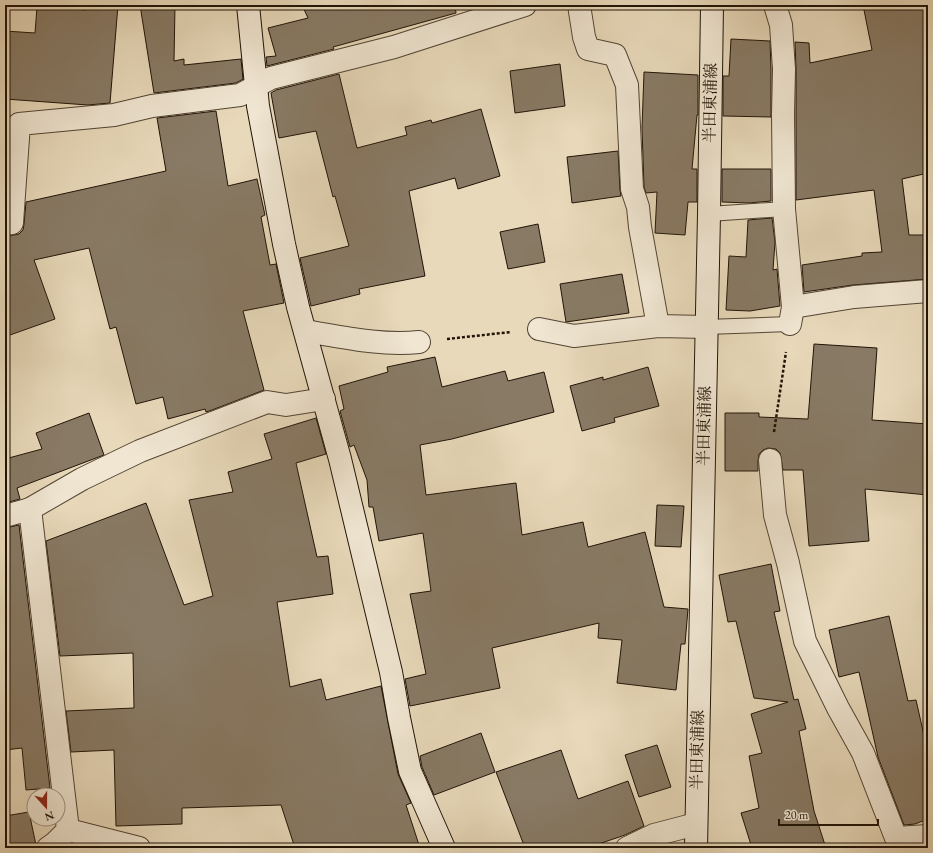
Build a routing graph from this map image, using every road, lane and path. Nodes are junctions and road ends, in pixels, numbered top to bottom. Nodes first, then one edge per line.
1 (248, 5) edge
2 (525, 5) edge
3 (579, 5) edge
4 (712, 5) edge
5 (776, 5) edge
6 (256, 87) junction
7 (784, 209) junction
8 (709, 214) junction
9 (5, 224) edge
10 (928, 291) edge
11 (791, 315) junction
12 (658, 326) junction
13 (706, 326) junction
14 (539, 329) joint
15 (305, 331) junction
16 (418, 342) joint
17 (324, 399) junction
18 (770, 460) joint
19 (30, 509) junction
20 (5, 516) edge
21 (696, 824) junction
22 (68, 830) junction
23 (928, 836) edge
24 (891, 843) edge
25 (48, 848) edge
26 (139, 848) edge
27 (444, 848) edge
28 (627, 848) edge
29 (696, 848) edge

1 - 6 street
2 - 6 street
3 - 12 street
4 - 8 street, 半田東浦線
5 - 7 street
6 - 9 street
6 - 15 street
7 - 8 lane
7 - 11 street
8 - 13 street, 半田東浦線
10 - 11 street
11 - 13 lane
11 - 18 path
12 - 13 street
12 - 14 street
13 - 21 street, 半田東浦線
14 - 16 path
15 - 16 street
15 - 17 street
17 - 19 street
17 - 27 street
18 - 24 street
19 - 20 street
19 - 22 street
21 - 28 street
21 - 29 street, 半田東浦線
22 - 25 street
22 - 26 street
23 - 24 street

